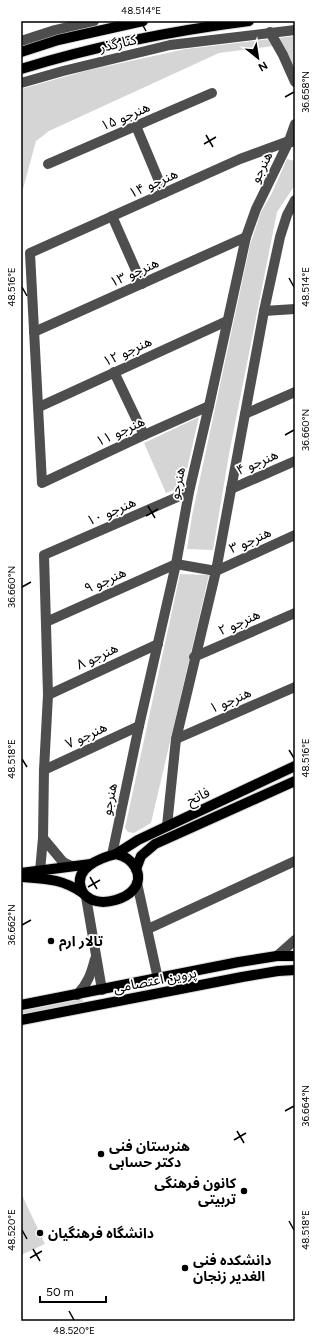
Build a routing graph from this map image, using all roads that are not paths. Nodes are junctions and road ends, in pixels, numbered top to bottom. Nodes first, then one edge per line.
1 (94, 21) edge
2 (142, 21) edge
3 (248, 21) edge
4 (295, 30) edge
5 (270, 32) junction
6 (21, 41) edge
7 (21, 52) edge
8 (21, 69) edge
9 (295, 82) edge
10 (21, 83) edge
11 (212, 93) dead end
12 (295, 124) edge
13 (136, 126) junction
14 (292, 142) edge
15 (48, 164) dead end
16 (164, 193) junction
17 (295, 200) edge
18 (112, 216) junction
19 (246, 237) junction
20 (142, 284) junction
21 (295, 309) edge
22 (264, 311) junction
23 (228, 320) junction
24 (34, 332) junction
25 (114, 372) junction
26 (295, 392) edge
27 (209, 406) junction
28 (39, 407) junction
29 (244, 414) junction
30 (144, 435) junction
31 (295, 461) edge
32 (231, 489) junction
33 (189, 492) junction
34 (295, 536) edge
35 (176, 564) junction
36 (216, 570) junction
37 (295, 613) edge
38 (46, 622) junction
39 (158, 644) junction
40 (194, 657) junction
41 (295, 687) edge
42 (48, 695) junction
43 (139, 726) junction
44 (176, 739) junction
45 (295, 766) edge
46 (44, 770) junction
47 (295, 781) edge
48 (167, 826) junction
49 (172, 836) junction
50 (43, 838) junction
51 (114, 855) junction
52 (295, 861) edge
53 (93, 863) junction
54 (71, 866) junction
55 (136, 869) junction
56 (40, 871) junction
57 (21, 873) edge
58 (21, 877) edge
59 (137, 883) junction
60 (84, 895) junction
61 (148, 928) junction
62 (295, 940) edge
63 (96, 955) junction
64 (277, 956) junction
65 (295, 956) edge
66 (295, 970) edge
67 (158, 978) junction
68 (102, 990) junction
69 (161, 993) junction
70 (76, 994) junction
71 (105, 1004) junction
72 (21, 1006) edge
73 (21, 1020) edge

1 - 6 street, کنارگذر
2 - 7 main road
3 - 8 main road
4 - 5 street, کنارگذر
5 - 9 street
5 - 10 street, کنارگذر
11 - 13 street, هنرجو ۱۵
12 - 14 street, هنرجو
13 - 15 street, هنرجو ۱۵
13 - 16 street
14 - 16 street, هنرجو ۱۴
14 - 19 street, هنرجو
16 - 18 street, هنرجو ۱۴
17 - 22 street
18 - 20 street
18 - 24 street, هنرجو ۱۴
19 - 20 street, هنرجو ۱۳
19 - 23 street, هنرجو
20 - 24 street, هنرجو ۱۳
21 - 22 street
22 - 29 street
23 - 25 street, هنرجو ۱۲
23 - 27 street, هنرجو
24 - 28 street
25 - 28 street, هنرجو ۱۲
25 - 30 street
26 - 29 street
27 - 30 street, هنرجو ۱۱
27 - 33 street, هنرجو
28 - 30 street, هنرجو ۱۱
29 - 32 street
31 - 32 street, هنرجو ۴
32 - 36 street
33 - 35 street, هنرجو
33 - 38 street, هنرجو ۱۰
34 - 36 street, هنرجو ۳
35 - 36 street
35 - 38 street, هنرجو ۹
35 - 39 street, هنرجو
36 - 40 street
37 - 40 street, هنرجو ۲
38 - 42 street
39 - 42 street, هنرجو ۸
39 - 43 street, هنرجو
40 - 44 street
41 - 44 street, هنرجو ۱
42 - 46 street
43 - 46 street, هنرجو ۷
43 - 51 street, هنرجو
44 - 48 street
45 - 48 main road, فاتح
46 - 50 street
47 - 49 main road, فاتح
48 - 49 main road
48 - 51 main road, فاتح
49 - 55 main road, فاتح
50 - 54 street
50 - 56 street
51 - 53 main road
51 - 55 main road
52 - 61 street
53 - 54 main road
53 - 60 main road
54 - 56 main road
55 - 59 main road
56 - 57 main road
58 - 60 main road
59 - 60 main road
59 - 61 street
60 - 63 street
61 - 67 street
62 - 64 street
63 - 68 street
63 - 70 street
64 - 65 main road, پروین اعتصامی
64 - 67 main road, پروین اعتصامی
66 - 69 main road, پروین اعتصامی
67 - 68 main road, پروین اعتصامی
67 - 69 main road
68 - 70 main road, پروین اعتصامی
68 - 71 main road
69 - 71 main road, پروین اعتصامی
70 - 72 main road, پروین اعتصامی
71 - 73 main road, پروین اعتصامی

